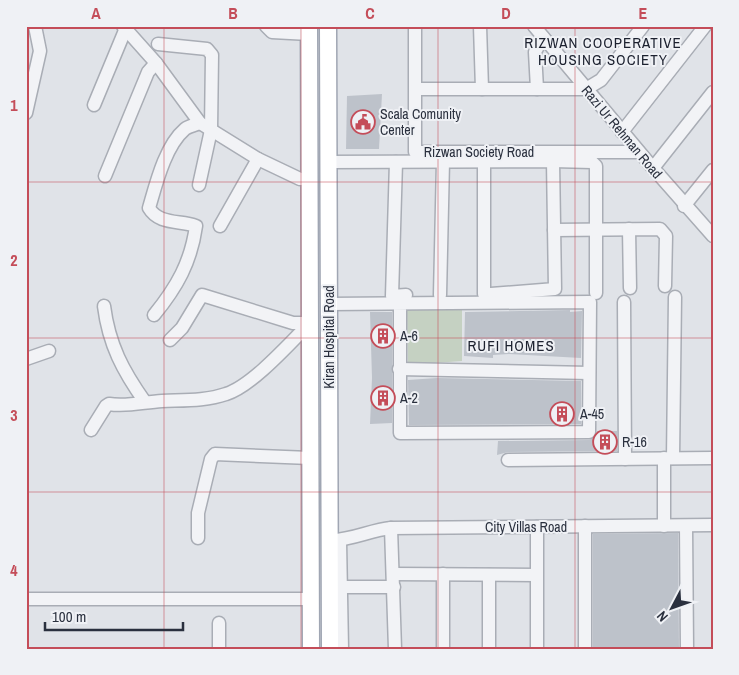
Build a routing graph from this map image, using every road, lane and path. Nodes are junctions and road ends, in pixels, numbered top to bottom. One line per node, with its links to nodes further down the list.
1 (36, 26): 20 (street)
2 (266, 26): 10 (street)
3 (328, 26): 27 (main road, Kiran Hospital Road)
4 (415, 26): 14 (street, Rizwan Society Road)
5 (480, 26): 17 (street)
6 (534, 26): 11 (street, Razi Ur Rehman Road)
7 (643, 26): 16 (street)
8 (704, 26): 22 (street)
9 (125, 27): 13 (street); 19 (street)
10 (309, 30): 33 (main road, Kiran Hospital Road)
11 (543, 37): 15 (street); 16 (street, Razi Ur Rehman Road)
12 (158, 44): 21 (street)
13 (156, 63): 21 (street); 32 (street)
14 (416, 89): 17 (street); 23 (street, Rizwan Society Road)
15 (537, 89): 16 (street); 17 (street)
16 (586, 89): 22 (street, Razi Ur Rehman Road)
17 (482, 90)
18 (713, 92): 30 (street)
19 (94, 105)
20 (26, 113)
21 (205, 126): 24 (street); 34 (street); 51 (street)
22 (622, 132): 23 (street, Razi Ur Rehman Road)
23 (639, 152): 30 (street, Razi Ur Rehman Road)
24 (258, 159): 33 (street); 36 (street)
25 (443, 161): 28 (street); 29 (street); 44 (street)
26 (553, 161): 29 (street); 37 (street); 39 (street)
27 (329, 162): 28 (street); 49 (main road, Kiran Hospital Road)
28 (396, 162): 44 (street)
29 (484, 162): 43 (street)
30 (653, 168): 35 (street, Razi Ur Rehman Road)
31 (713, 170): 35 (street)
32 (104, 176)
33 (310, 180): 52 (main road, Kiran Hospital Road)
34 (199, 184)
35 (684, 206): 40 (street, Razi Ur Rehman Road)
36 (220, 226)
37 (595, 229): 38 (street); 39 (street); 45 (street)
38 (629, 229): 41 (street); 42 (street)
39 (554, 230): 43 (street)
40 (713, 236)
41 (665, 286)
42 (630, 288)
43 (484, 294): 44 (street)
44 (440, 295)
45 (593, 297): 47 (street); 57 (street)
46 (675, 297): 61 (street)
47 (400, 302): 49 (street); 56 (street)
48 (624, 302): 63 (street)
49 (329, 304): 72 (main road, Kiran Hospital Road)
50 (104, 306): 58 (street)
51 (154, 315)
52 (310, 323): 53 (street); 58 (street); 60 (main road, Kiran Hospital Road)
53 (170, 340)
54 (49, 351): 55 (street)
55 (26, 359)
56 (399, 369): 57 (street); 57 (street)
57 (589, 373)
58 (146, 402): 59 (street)
59 (91, 430)
60 (310, 458): 71 (street); 79 (main road, Kiran Hospital Road)
61 (669, 458): 62 (street); 63 (street); 67 (street)
62 (713, 458)
63 (625, 459): 64 (street)
64 (508, 460)
65 (713, 525): 68 (street, City Villas Road)
66 (584, 526): 67 (street, City Villas Road); 69 (street, City Villas Road); 89 (street)
67 (664, 526): 68 (street, City Villas Road)
68 (686, 526): 90 (street)
69 (537, 527): 70 (street, City Villas Road); 75 (street)
70 (391, 528): 72 (street, City Villas Road); 76 (street)
71 (198, 538)
72 (335, 540): 77 (main road, Kiran Hospital Road)
73 (443, 574): 74 (street); 76 (street); 86 (street)
74 (489, 575): 75 (street); 87 (street)
75 (536, 575): 88 (street)
76 (394, 581): 77 (street); 85 (street)
77 (336, 587): 83 (main road, Kiran Hospital Road); 84 (street)
78 (26, 599): 79 (street)
79 (311, 600): 82 (main road, Kiran Hospital Road)
80 (219, 623): 81 (street)
81 (219, 649)
82 (311, 649)
83 (330, 649)
84 (342, 649)
85 (395, 649)
86 (443, 649)
87 (489, 649)
88 (537, 649)
89 (584, 649)
90 (687, 649)

